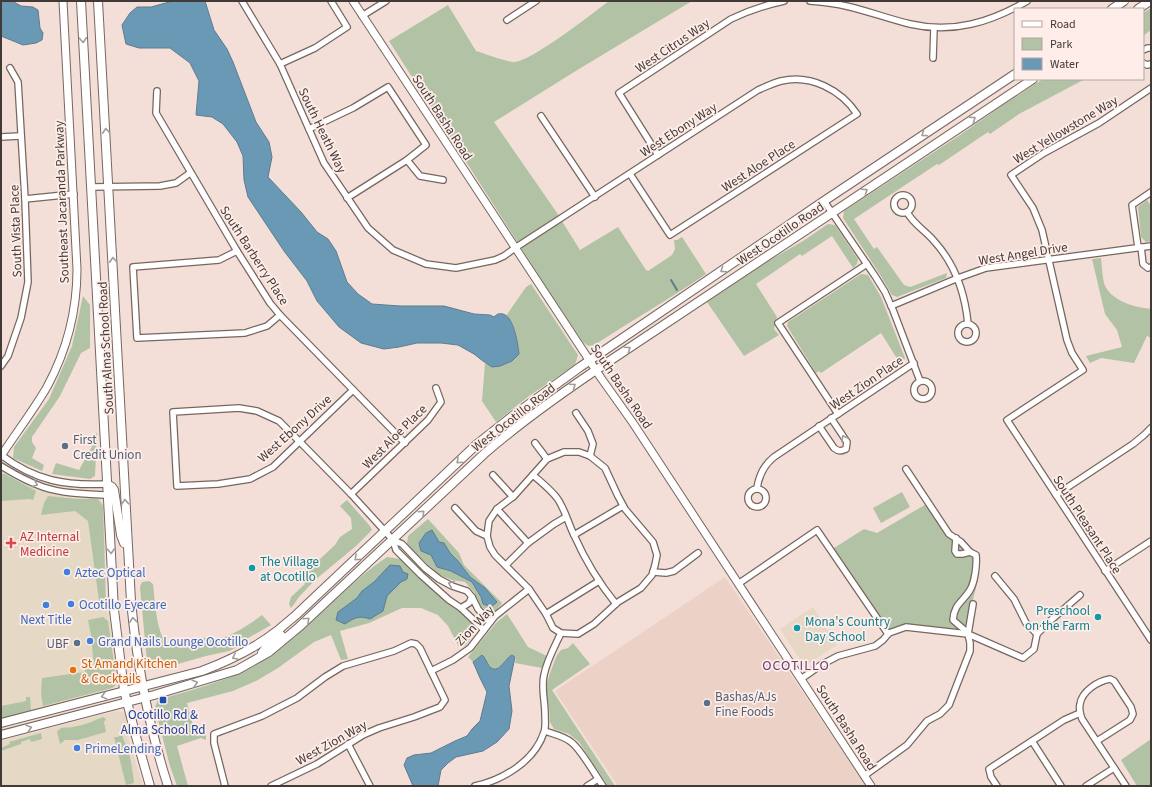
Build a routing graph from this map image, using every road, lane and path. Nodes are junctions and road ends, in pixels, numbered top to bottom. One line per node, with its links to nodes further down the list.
1 (63, 1): 40 (street, Southeast Jacaranda Parkway)
2 (81, 1): 38 (main road, South Alma School Road, one-way to 38)
3 (98, 1): 37 (main road, South Alma School Road, one-way to 3)
4 (331, 1): 21 (street)
5 (353, 1): 17 (street, South Basha Road)
6 (386, 1): 17 (street)
7 (536, 1): 18 (street)
8 (784, 1): 32 (street, West Citrus Way)
9 (810, 1): 14 (street)
10 (1027, 1): 19 (street)
11 (1124, 1): 15 (main road)
12 (1150, 1): 16 (main road)
13 (244, 2): 21 (street, South Heath Way)
14 (847, 4): 19 (street)
15 (1114, 8)
16 (1140, 8)
17 (362, 16): 49 (street, South Basha Road)
18 (507, 20)
19 (934, 28): 20 (street)
20 (933, 58)
21 (280, 64): 29 (street, South Heath Way)
22 (10, 68): 30 (street, South Vista Place)
23 (1014, 75): 44 (main road, West Ocotillo Road, one-way to 44)
24 (1032, 80): 46 (main road, West Ocotillo Road, one-way to 24)
25 (1151, 88): 51 (street, West Yellowstone Way)
26 (157, 91): 34 (street, South Barberry Place)
27 (858, 114): 32 (street, West Ebony Way); 35 (street, West Aloe Place)
28 (541, 116): 41 (street)
29 (309, 130): 33 (street); 42 (street, South Heath Way)
30 (20, 136): 31 (street); 43 (street, South Vista Place)
31 (1, 137)
32 (658, 155): 35 (street, West Ebony Way)
33 (407, 160): 36 (street); 42 (street)
34 (190, 173): 37 (street); 50 (street, South Barberry Place)
35 (630, 174): 41 (street, West Ebony Way)
36 (442, 180)
37 (109, 186): 38 (street); 99 (main road, South Alma School Road, one-way to 37)
38 (91, 187): 80 (main road, South Alma School Road)
39 (1151, 192): 48 (street)
40 (74, 194): 43 (street); 73 (street, Southeast Jacaranda Parkway)
41 (595, 197): 49 (street, West Ebony Way)
42 (347, 198): 49 (street, South Heath Way)
43 (25, 199): 60 (street, South Vista Place)
44 (824, 201): 46 (street); 58 (main road, West Ocotillo Road, one-way to 58)
45 (907, 212): 54 (street)
46 (832, 213): 52 (street); 61 (main road, West Ocotillo Road, one-way to 46)
47 (1151, 246): 48 (street, West Angel Drive)
48 (1139, 247): 51 (street, West Angel Drive); 53 (street)
49 (515, 248): 58 (street, South Basha Road)
50 (237, 251): 56 (street, South Barberry Place); 56 (street)
51 (1049, 259): 54 (street, West Angel Drive); 83 (street, South Pleasant Place)
52 (867, 264): 55 (street); 66 (street)
53 (1151, 268)
54 (958, 278): 55 (street, West Angel Drive); 57 (street)
55 (891, 306): 59 (street)
56 (280, 315): 64 (street, South Barberry Place)
57 (968, 324)
58 (590, 361): 61 (street, South Basha Road); 90 (main road, West Ocotillo Road, one-way to 90)
59 (914, 364): 62 (street); 66 (street, West Zion Place)
60 (1, 366)
61 (596, 370): 94 (main road, West Ocotillo Road, one-way to 61); 105 (street, South Basha Road)
62 (920, 381)
63 (436, 388): 72 (street, West Aloe Place)
64 (353, 390): 70 (street, West Ebony Drive); 72 (street, South Barberry Place)
65 (576, 413): 74 (street)
66 (838, 414): 67 (street, West Zion Place)
67 (831, 418): 68 (street, West Zion Place); 68 (street, West Zion Place, one-way to 67)
68 (820, 426): 81 (street, West Zion Place)
69 (1151, 428): 83 (street)
70 (299, 441): 70 (street, West Ebony Drive); 82 (street)
71 (535, 443): 75 (street)
72 (405, 444): 82 (street, West Aloe Place)
73 (1, 456): 80 (street)
74 (590, 456): 75 (street); 86 (street)
75 (547, 459): 79 (street)
76 (1, 466): 84 (street, one-way to 84)
77 (906, 469): 93 (street)
78 (494, 475): 85 (street)
79 (533, 475): 85 (street); 89 (street)
80 (107, 484): 84 (main road, South Alma School Road); 99 (main road)
81 (757, 488)
82 (351, 494): 90 (street)
83 (1056, 495): 101 (street, South Pleasant Place)
84 (108, 496): 125 (main road, South Alma School Road, one-way to 125)
85 (513, 497): 88 (street)
86 (624, 506): 91 (street); 102 (street)
87 (455, 508): 92 (street)
88 (497, 509): 92 (street); 96 (street)
89 (566, 517): 91 (street); 96 (street)
90 (385, 531): 94 (street); 113 (main road, West Ocotillo Road, one-way to 113)
91 (574, 535): 104 (street)
92 (487, 536): 100 (street)
93 (956, 538): 97 (street); 97 (street)
94 (393, 540): 108 (street, one-way to 94); 111 (street); 121 (main road, West Ocotillo Road, one-way to 94)
95 (1151, 541): 101 (street)
96 (528, 543): 100 (street)
97 (970, 552): 118 (street)
98 (698, 553): 102 (street)
99 (128, 555): 124 (main road, South Alma School Road, one-way to 99)
100 (506, 565): 106 (street)
101 (1105, 571): 120 (street, South Pleasant Place)
102 (653, 572): 109 (street)
103 (995, 576): 119 (street)
104 (599, 581): 109 (street); 112 (street)
105 (738, 584): 117 (street); 123 (street, South Basha Road)
106 (529, 589): 112 (street); 114 (street, Zion Way)
107 (1080, 595): 119 (street)
108 (472, 597): 111 (street); 114 (street)
109 (616, 604): 116 (street)
110 (973, 604): 118 (street)
111 (461, 608): 115 (street)
112 (546, 614): 116 (street)
113 (292, 619): 121 (main road); 124 (main road, West Ocotillo Road, one-way to 124)
114 (490, 622): 115 (street, Zion Way)
115 (484, 630): 122 (street, Zion Way)
116 (562, 632): 130 (street)
117 (888, 634): 118 (street); 123 (street)
118 (968, 634): 119 (street); 136 (street)
119 (1037, 634)
120 (1151, 640)
121 (257, 658): 126 (main road, West Ocotillo Road, one-way to 121)
122 (431, 671): 134 (street, West Zion Way); 140 (street)
123 (801, 679): 136 (street, South Basha Road)
124 (142, 686): 125 (main road, West Ocotillo Road); 126 (main road, South Alma School Road)
125 (124, 690): 127 (main road, South Alma School Road); 129 (main road, West Ocotillo Road, one-way to 129)
126 (144, 698): 127 (main road, West Ocotillo Road); 139 (main road, South Alma School Road)
127 (127, 702): 131 (main road, West Ocotillo Road, one-way to 127); 138 (main road, South Alma School Road)
128 (1080, 713): 132 (street); 133 (street); 133 (street)
129 (1, 723)
130 (545, 731): 137 (street); 143 (street)
131 (1, 735)
132 (1032, 741): 147 (street); 148 (street)
133 (1097, 741): 135 (street)
134 (348, 744): 141 (street, West Zion Way); 142 (street)
135 (1114, 768): 149 (street); 150 (street)
136 (864, 776): 146 (street, South Basha Road)
137 (598, 779): 144 (street); 145 (street)
138 (150, 786)
139 (168, 786)
140 (225, 786)
141 (271, 786)
142 (370, 786)
143 (475, 786)
144 (587, 786)
145 (603, 786)
146 (871, 786)
147 (996, 786)
148 (1061, 786)
149 (1086, 786)
150 (1126, 786)

